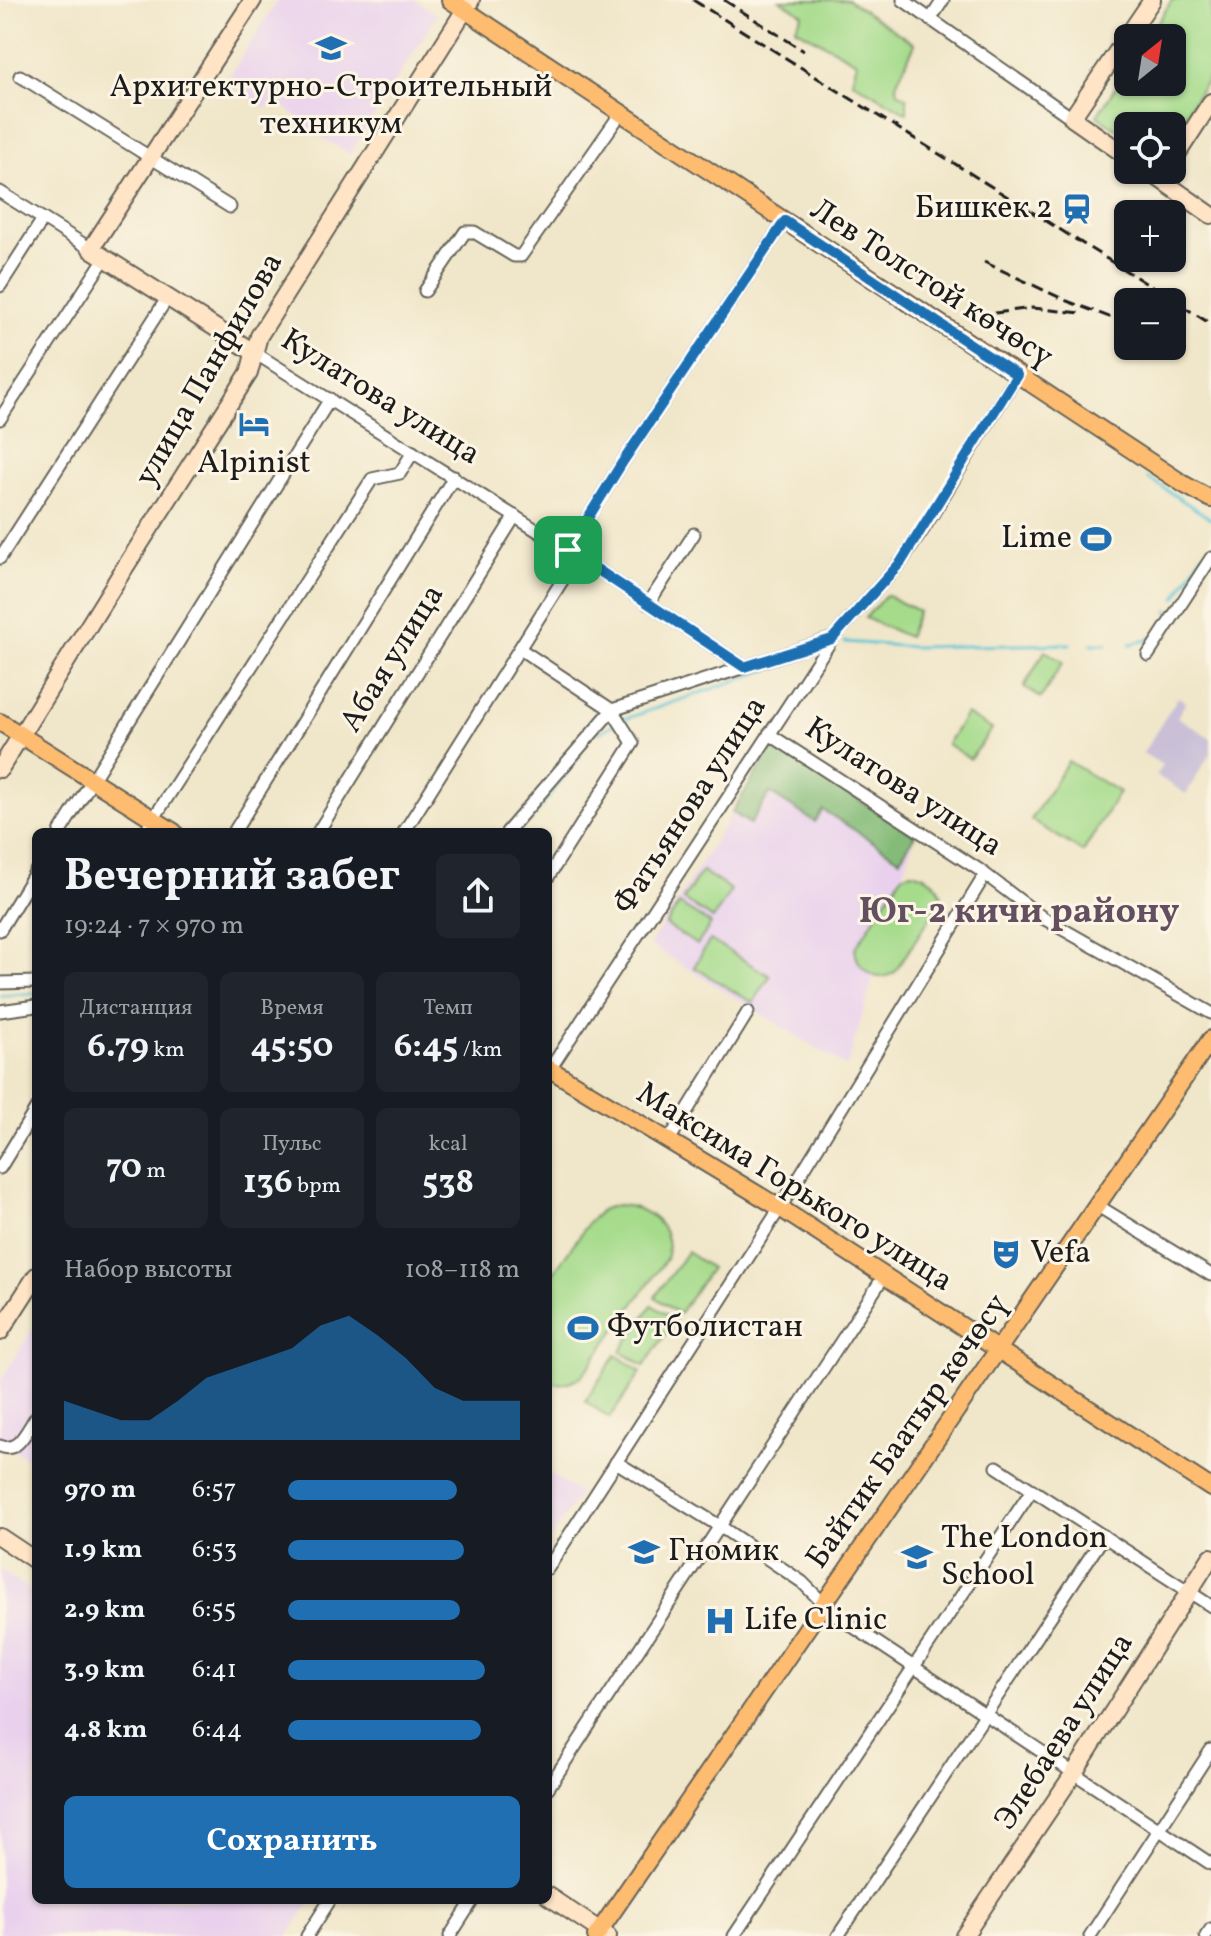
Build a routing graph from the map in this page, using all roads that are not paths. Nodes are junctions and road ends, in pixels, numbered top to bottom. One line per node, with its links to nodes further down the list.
1 (253, 0): 15 (street)
2 (450, 0): 7 (main road, Лев Толстой көчөсү)
3 (903, 0): 6 (street)
4 (943, 0): 8 (street)
5 (1152, 0): 12 (street)
6 (916, 4): 8 (street)
7 (468, 5): 11 (main road, Лев Толстой көчөсү); 26 (street, улица Панфилова)
8 (930, 20): 12 (street)
9 (20, 76): 15 (street)
10 (1211, 102): 13 (street)
11 (621, 113): 21 (main road, Лев Толстой көчөсү); 24 (street)
12 (1072, 118): 14 (street)
13 (1186, 140)
14 (1114, 147)
15 (150, 157): 18 (street); 22 (street)
16 (1175, 184): 19 (street)
17 (0, 192): 20 (street, Кулатова улица)
18 (230, 207)
19 (1211, 215)
20 (43, 219): 22 (street, Кулатова улица); 23 (street)
21 (785, 221): 27 (main road, Лев Толстой көчөсү); 35 (street)
22 (98, 253): 25 (street, Кулатова улица); 29 (street)
23 (0, 286)
24 (425, 291)
25 (168, 297): 26 (street, Кулатова улица); 36 (street)
26 (255, 353): 28 (street, Кулатова улица); 46 (street, улица Панфилова)
27 (1017, 375): 32 (main road, Лев Толстой көчөсү); 39 (street, Фатьянова улица)
28 (330, 399): 30 (street, Кулатова улица); 48 (street)
29 (0, 419)
30 (413, 452): 31 (street, Кулатова улица); 49 (street)
31 (454, 477): 33 (street, Кулатова улица); 51 (street)
32 (1211, 499)
33 (515, 516): 35 (street, Кулатова улица); 52 (street, Абая улица)
34 (694, 534): 38 (street)
35 (573, 553): 38 (street, Кулатова улица); 40 (street)
36 (0, 558)
37 (1211, 558): 41 (street)
38 (648, 604): 42 (street, Кулатова улица)
39 (832, 639): 42 (street); 45 (street, Фатьянова улица)
40 (520, 649): 43 (street); 53 (street)
41 (1148, 655)
42 (744, 667): 43 (street)
43 (612, 710): 54 (street); 55 (street)
44 (0, 722): 46 (main road)
45 (769, 734): 56 (street, Кулатова улица); 66 (street, Фатьянова улица)
46 (22, 736): 47 (street, улица Панфилова); 48 (main road)
47 (0, 769)
48 (92, 780): 49 (main road); 50 (street)
49 (149, 825)
50 (62, 828)
51 (236, 828)
52 (320, 828)
53 (407, 828)
54 (510, 828)
55 (552, 871)
56 (985, 875): 64 (street, Кулатова улица); 72 (street)
57 (32, 878): 58 (street)
58 (0, 930)
59 (32, 982): 60 (street)
60 (0, 983)
61 (32, 1007): 62 (street)
62 (0, 1011)
63 (748, 1012): 69 (street)
64 (1211, 1013)
65 (1211, 1039): 71 (main road, Байтик Баатыр көчөсү)
66 (552, 1065)
67 (552, 1072): 69 (main road, Максима Горького улица)
68 (32, 1116): 70 (street)
69 (669, 1140): 72 (main road, Максима Горького улица)
70 (0, 1168)
71 (1098, 1206): 73 (street); 77 (main road, Байтик Баатыр көчөсү)
72 (780, 1208): 74 (main road, Максима Горького улица); 80 (street)
73 (1211, 1275)
74 (884, 1276): 77 (main road, Максима Горького улица); 84 (street)
75 (32, 1282): 76 (street)
76 (0, 1332)
77 (997, 1349): 82 (main road, Максима Горького улица); 91 (main road, Байтик Баатыр көчөсү)
78 (32, 1422): 79 (street)
79 (0, 1446)
80 (616, 1462): 84 (street); 89 (street)
81 (997, 1467): 83 (street)
82 (1211, 1488)
83 (1032, 1490): 85 (street); 93 (street)
84 (721, 1527): 91 (street); 97 (street)
85 (1104, 1536): 90 (street); 94 (street)
86 (0, 1537): 88 (street)
87 (1211, 1557): 90 (street, Элебаева улица)
88 (32, 1558)
89 (552, 1562)
90 (1189, 1592): 92 (street); 96 (street, Элебаева улица)
91 (823, 1604): 93 (street); 104 (main road, Байтик Баатыр көчөсү)
92 (1211, 1606)
93 (914, 1667): 94 (street); 108 (street)
94 (986, 1714): 96 (street); 109 (street)
95 (1211, 1750): 98 (street)
96 (1074, 1773): 98 (street); 105 (street, Элебаева улица)
97 (552, 1782)
98 (1159, 1830): 99 (street); 110 (street)
99 (1211, 1864)
100 (552, 1899): 104 (street)
101 (327, 1904): 106 (street)
102 (470, 1904): 107 (street)
103 (1211, 1929): 111 (street)
104 (601, 1934)
105 (969, 1934)
106 (307, 1936)
107 (450, 1936)
108 (734, 1936)
109 (838, 1936)
110 (1090, 1936)
111 (1206, 1936)

